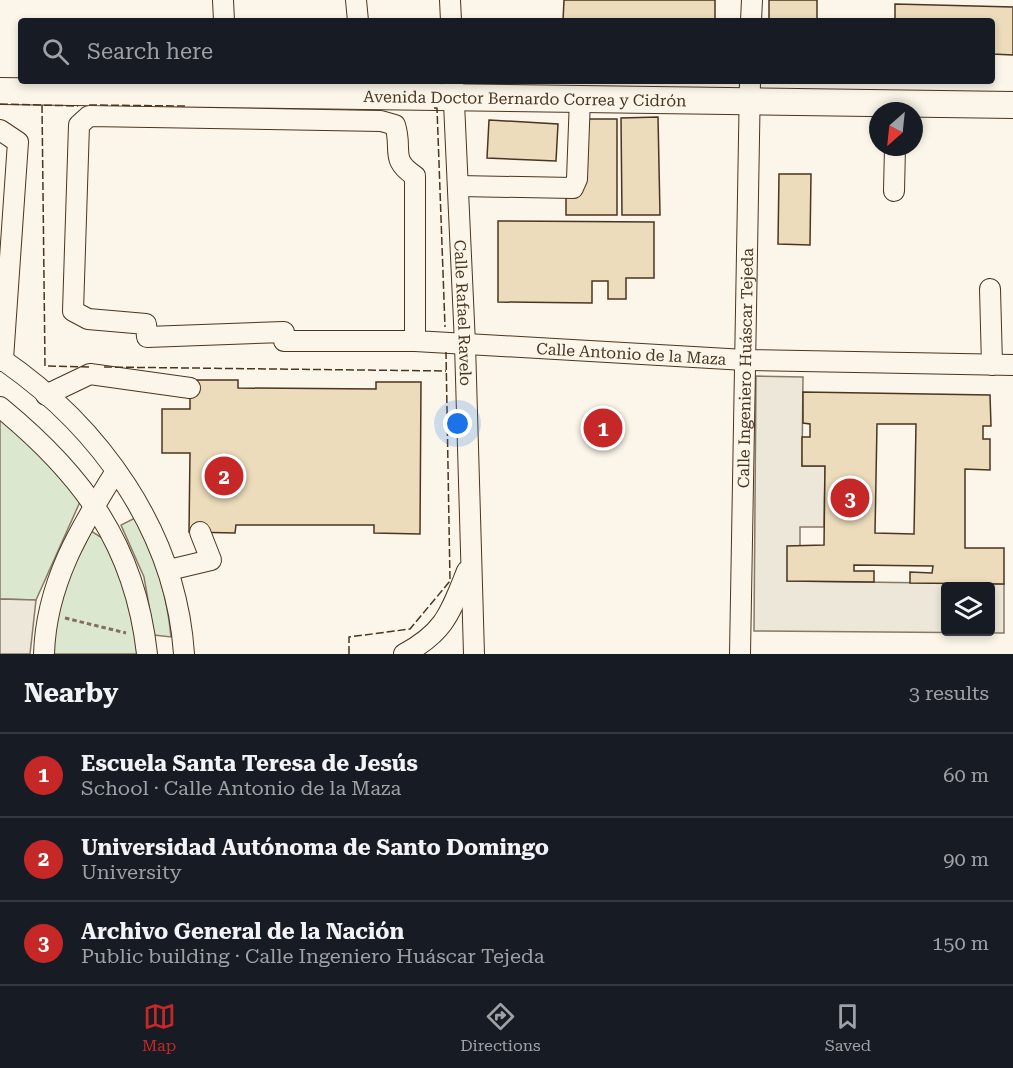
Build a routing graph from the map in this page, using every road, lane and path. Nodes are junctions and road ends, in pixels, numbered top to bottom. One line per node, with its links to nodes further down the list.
1 (223, 0): 5 (street)
2 (356, 0): 6 (street)
3 (450, 0): 7 (street)
4 (752, 0): 8 (street)
5 (225, 18)
6 (358, 18)
7 (451, 18)
8 (751, 18)
9 (228, 87): 10 (main road, Avenida Doctor Bernardo Correa y Cidrón); 13 (main road, Avenida Doctor Bernardo Correa y Cidrón)
10 (454, 89): 14 (main road, Avenida Doctor Bernardo Correa y Cidrón); 21 (street, Calle Rafael Ravelo)
11 (0, 91): 13 (main road, Avenida Doctor Bernardo Correa y Cidrón)
12 (750, 91): 14 (main road, Avenida Doctor Bernardo Correa y Cidrón); 15 (main road, Avenida Doctor Bernardo Correa y Cidrón); 27 (street, Calle Ingeniero Huáscar Tejeda)
13 (82, 92): 18 (street)
14 (580, 98): 21 (street)
15 (869, 104)
16 (1013, 105): 17 (main road, Avenida Doctor Bernardo Correa y Cidrón)
17 (923, 107)
18 (83, 120): 24 (street); 24 (street, Calle Antonio de la Maza)
19 (0, 130): 26 (street)
20 (895, 156): 22 (street)
21 (458, 186): 25 (street, Calle Rafael Ravelo)
22 (894, 191)
23 (990, 289): 28 (street)
24 (415, 341): 25 (street, Calle Antonio de la Maza)
25 (465, 344): 27 (street, Calle Antonio de la Maza); 36 (street, Calle Rafael Ravelo)
26 (1, 359): 31 (street)
27 (745, 360): 28 (street, Calle Antonio de la Maza); 44 (street, Calle Ingeniero Huáscar Tejeda)
28 (992, 365): 29 (street, Calle Antonio de la Maza)
29 (1013, 365)
30 (190, 388): 31 (street)
31 (46, 395): 33 (street)
32 (0, 407): 34 (street)
33 (116, 471): 34 (street); 37 (street)
34 (95, 504): 38 (street); 39 (street)
35 (200, 532): 37 (street)
36 (470, 566): 42 (street); 43 (street, Calle Rafael Ravelo)
37 (170, 570): 41 (street)
38 (49, 615): 39 (path); 40 (street)
39 (146, 646)
40 (44, 654)
41 (184, 654)
42 (404, 654)
43 (474, 654)
44 (740, 654)

